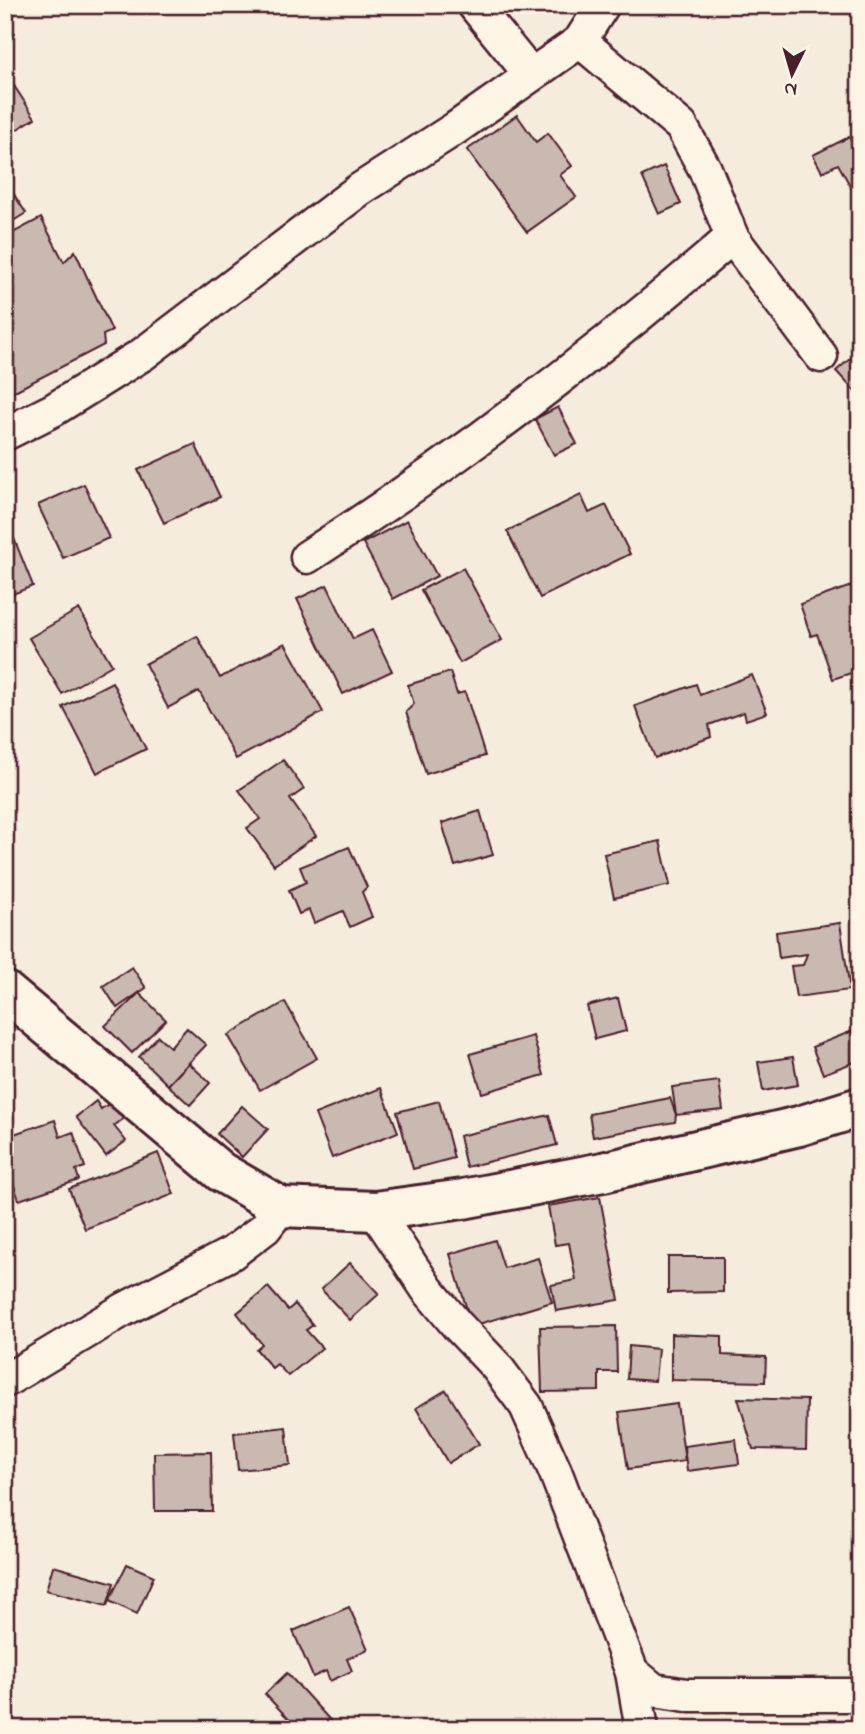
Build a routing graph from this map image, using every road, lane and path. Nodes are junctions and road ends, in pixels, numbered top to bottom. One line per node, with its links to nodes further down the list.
1 (474, 5): 4 (street)
2 (603, 5): 3 (street)
3 (580, 41): 4 (street); 5 (street)
4 (531, 75): 7 (street)
5 (732, 237): 6 (street); 8 (street)
6 (821, 356)
7 (5, 434)
8 (307, 557)
9 (5, 991): 11 (street)
10 (860, 1107): 12 (street)
11 (281, 1207): 12 (street); 13 (street)
12 (375, 1211): 14 (street)
13 (5, 1381)
14 (632, 1672): 15 (street); 16 (street)
15 (860, 1695)
16 (642, 1729)

